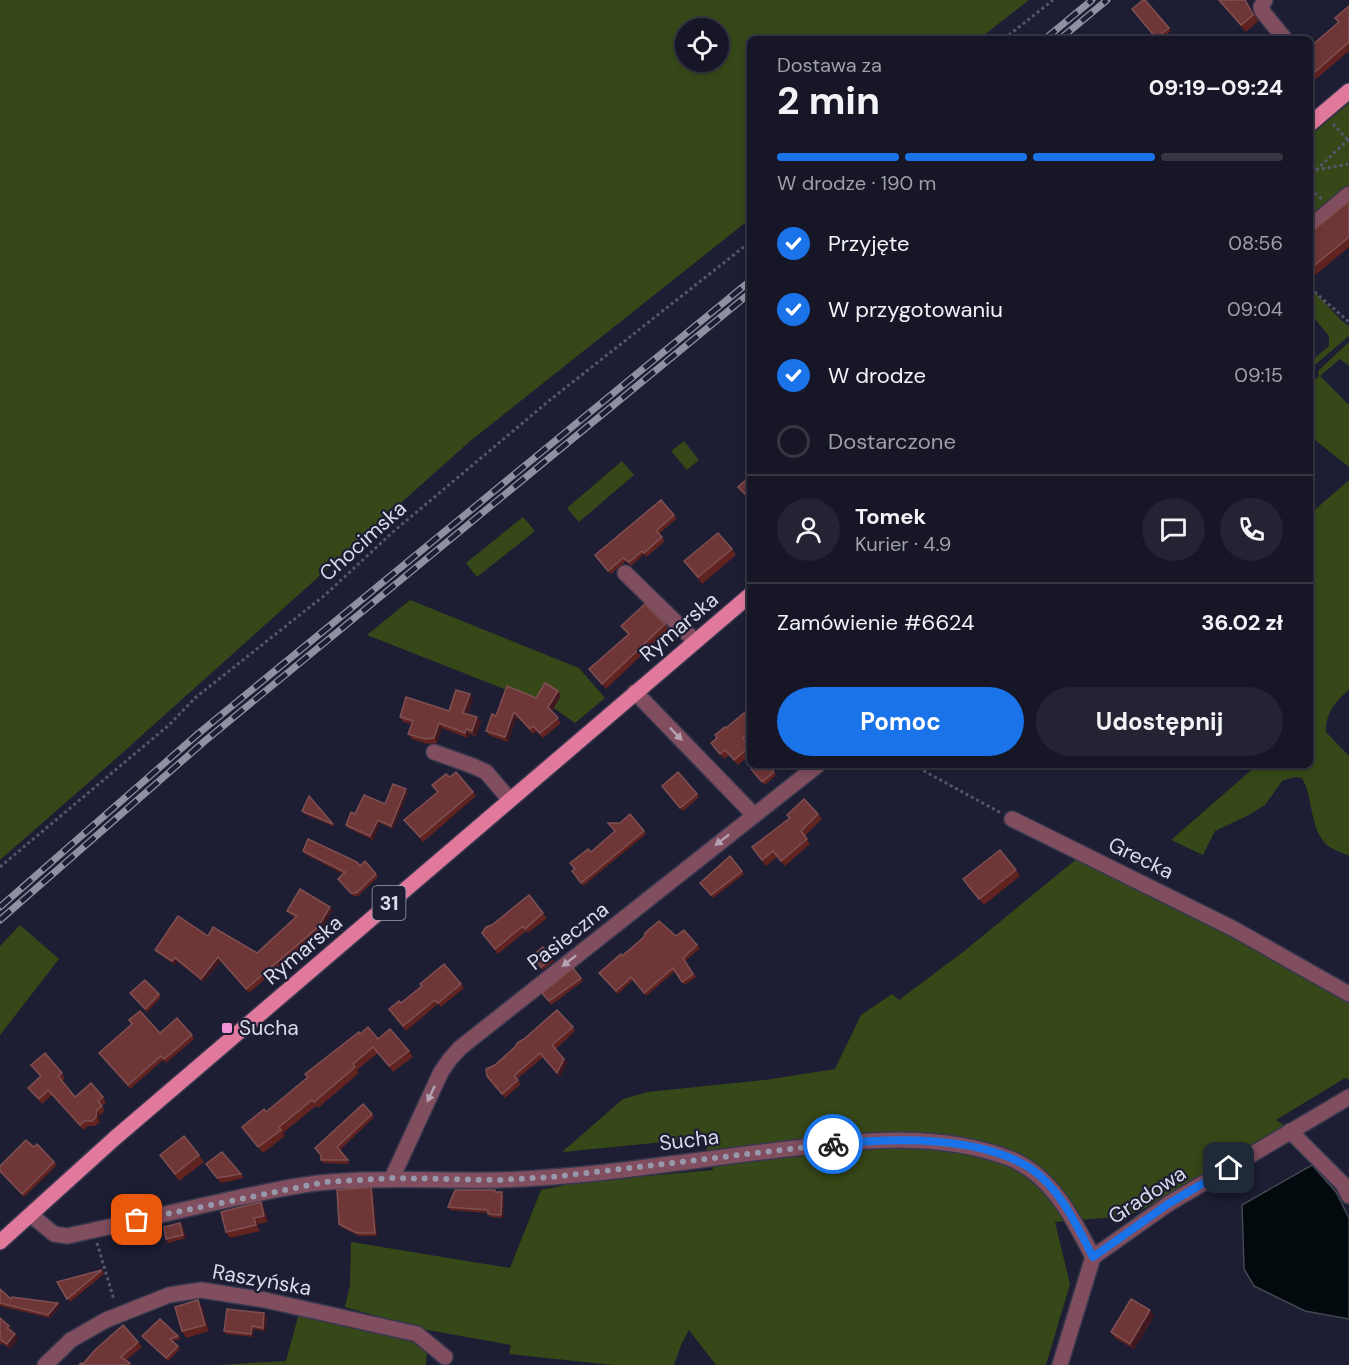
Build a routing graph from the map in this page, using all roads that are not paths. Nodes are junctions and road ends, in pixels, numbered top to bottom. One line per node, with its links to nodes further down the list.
1 (1265, 0): 2 (street)
2 (1283, 36)
3 (1349, 91): 4 (main road)
4 (1317, 118)
5 (1349, 194): 6 (street)
6 (1313, 224)
7 (625, 573): 9 (street)
8 (747, 598): 9 (main road, Rymarska / 31)
9 (695, 641): 10 (main road, Rymarska / 31)
10 (635, 692): 13 (main road, Rymarska / 31); 14 (street, Rymarska, one-way to 14)
11 (434, 752): 13 (street)
12 (814, 768): 14 (street, Pasieczna)
13 (510, 800): 21 (main road, Rymarska / 31)
14 (754, 814): 19 (street, Pasieczna, one-way to 19)
15 (1012, 819): 16 (street, Grecka)
16 (1349, 994)
17 (1349, 1097): 18 (street, Gradowa)
18 (1290, 1131): 20 (street); 23 (street, Gradowa)
19 (392, 1178): 21 (street, Sucha); 23 (street, Sucha)
20 (1349, 1196)
21 (31, 1215): 22 (main road, Rymarska / 31)
22 (0, 1242)
23 (1093, 1257): 26 (street)
24 (445, 1357): 25 (street, Raszyńska)
25 (45, 1365)
26 (1060, 1365)

